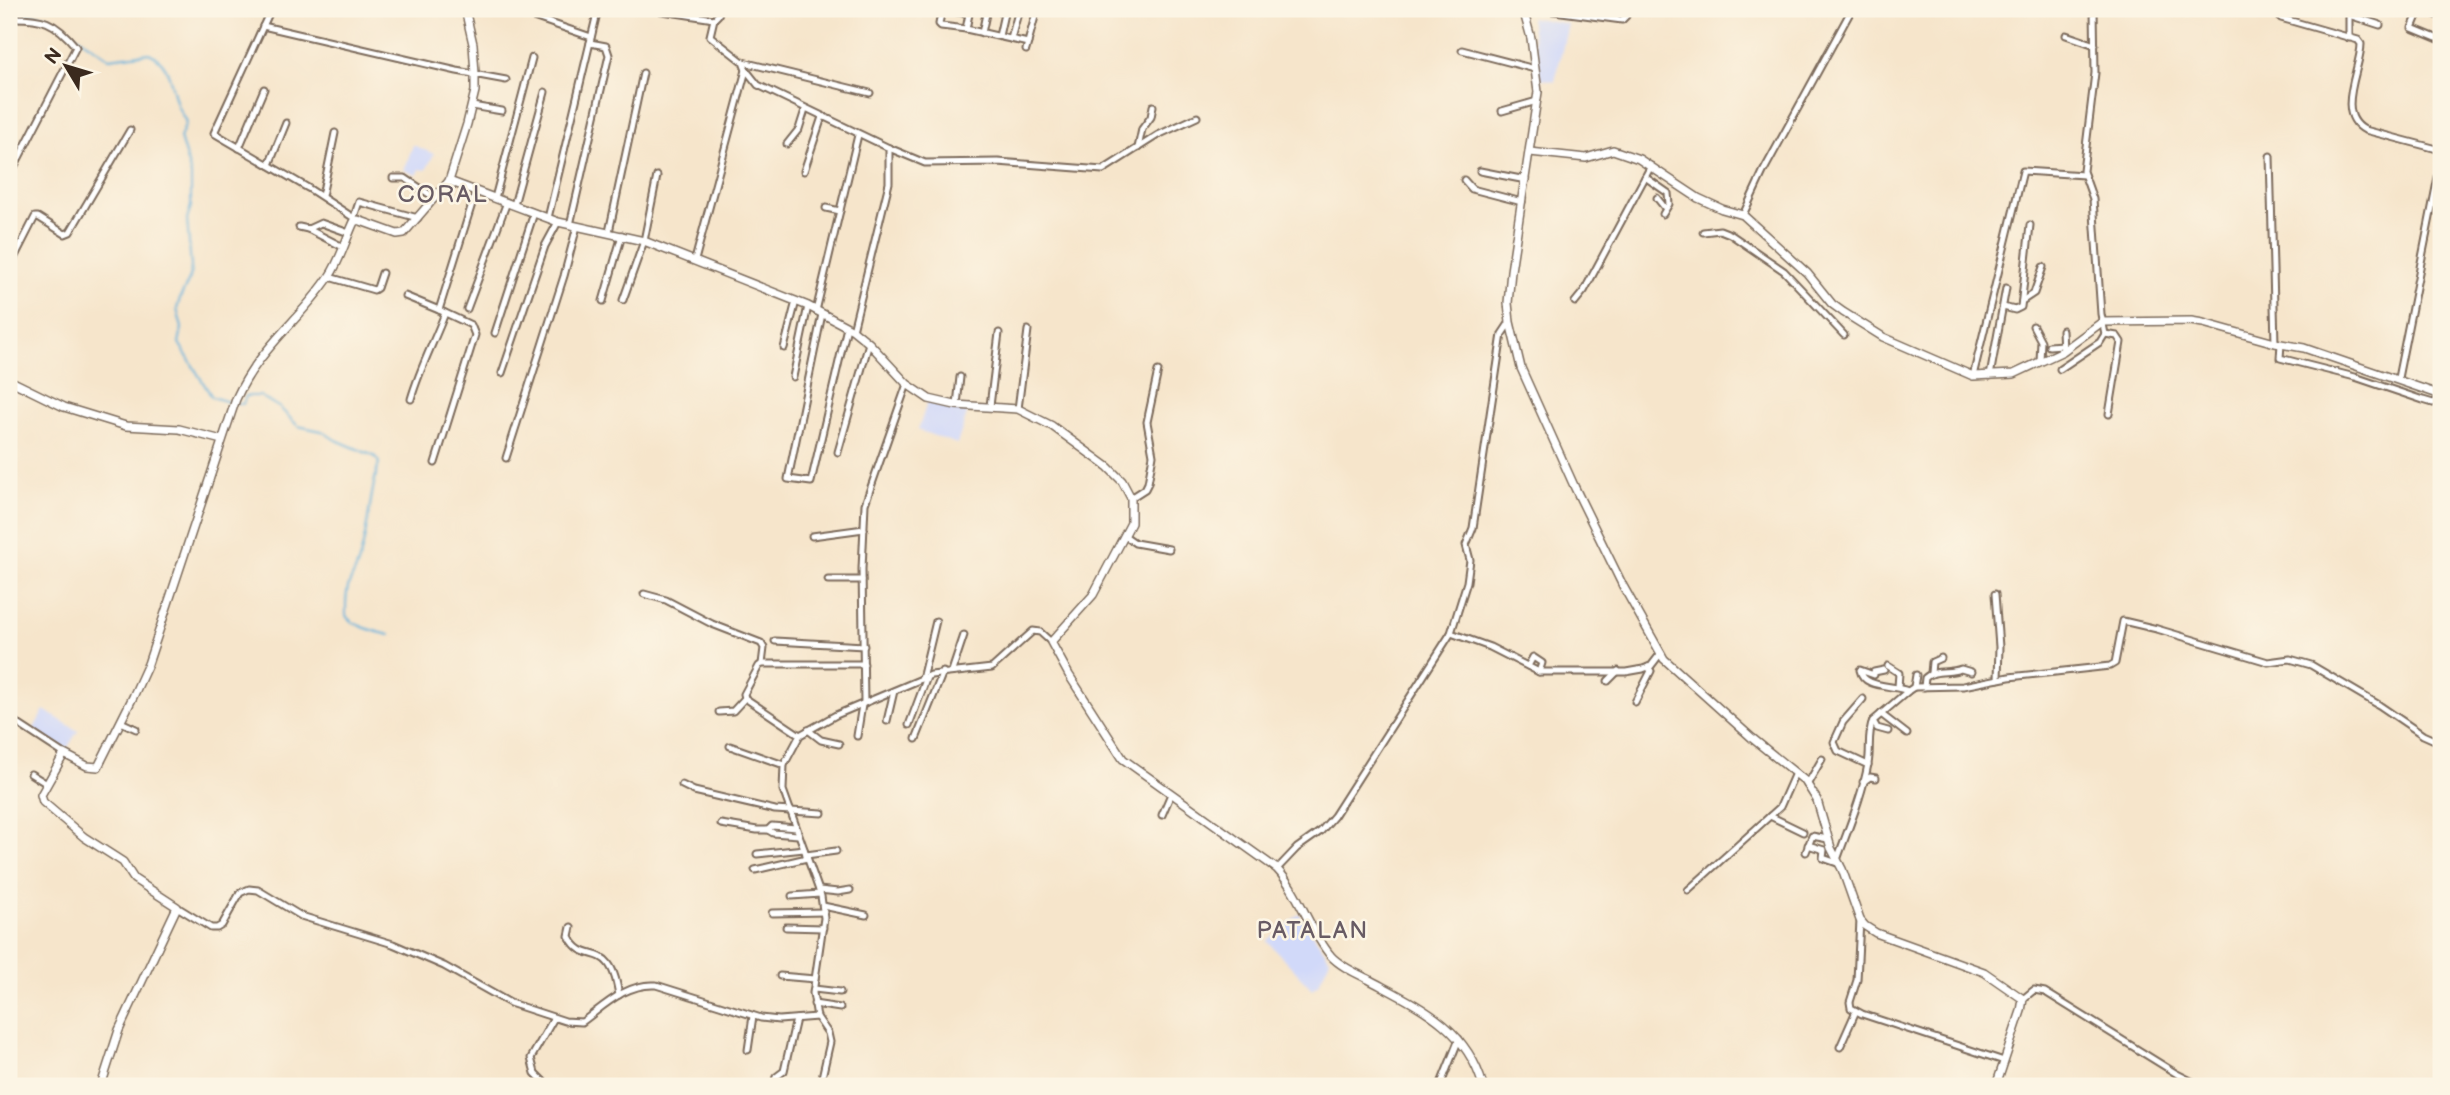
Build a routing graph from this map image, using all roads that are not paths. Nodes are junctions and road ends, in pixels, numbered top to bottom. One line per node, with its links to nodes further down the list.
1 (271, 9): 24 (street)
2 (465, 9): 42 (street)
3 (510, 9): 31 (street)
4 (598, 9): 31 (street)
5 (650, 9): 22 (street)
6 (720, 9): 22 (street)
7 (987, 9): 26 (street)
8 (1005, 9): 28 (street)
9 (1019, 9): 30 (street)
10 (1037, 9): 33 (street)
11 (1523, 9): 39 (street)
12 (1539, 9): 13 (street)
13 (1628, 9)
14 (1852, 9): 89 (street)
15 (2094, 9): 34 (street)
16 (2422, 9): 19 (street); 32 (street)
17 (969, 11): 25 (street); 25 (street)
18 (2349, 12): 23 (street); 29 (street)
19 (2441, 17)
20 (9, 18): 73 (street)
21 (2281, 18): 29 (street)
22 (714, 19): 38 (street)
23 (2380, 25)
24 (263, 26): 42 (street); 60 (street)
25 (966, 29): 26 (street)
26 (982, 33): 28 (street)
27 (2066, 35): 34 (street)
28 (999, 36): 30 (street)
29 (2349, 38): 63 (street)
30 (1011, 39): 33 (street)
31 (591, 40): 92 (street); 94 (street)
32 (2441, 40)
33 (1028, 43): 35 (street)
34 (2095, 45): 71 (street)
35 (1026, 50)
36 (1462, 50): 39 (street)
37 (532, 58): 82 (street)
38 (743, 62): 40 (street); 46 (street)
39 (1535, 69): 47 (street)
40 (746, 70): 50 (street); 104 (street)
41 (643, 73): 98 (street)
42 (475, 74): 43 (street); 48 (street)
43 (506, 79)
44 (264, 89): 60 (street)
45 (545, 92): 85 (street)
46 (870, 93)
47 (1537, 101): 52 (street); 64 (street)
48 (472, 106): 51 (street); 78 (street)
49 (1153, 106): 62 (street)
50 (805, 110): 53 (street); 59 (street)
51 (502, 111)
52 (1502, 111)
53 (822, 117): 58 (street); 69 (street)
54 (1197, 117): 62 (street)
55 (286, 123): 67 (street)
56 (130, 130): 107 (street)
57 (335, 132): 80 (street)
58 (858, 135): 61 (street); 87 (street)
59 (787, 144)
60 (239, 148): 67 (street)
61 (889, 148): 62 (street); 126 (street)
62 (1138, 148)
63 (2441, 150)
64 (1530, 152): 68 (street); 77 (street)
65 (2270, 156): 134 (street)
66 (2441, 162): 146 (street)
67 (269, 165): 80 (street)
68 (1651, 166): 74 (street); 89 (street)
69 (804, 171)
70 (1480, 171): 77 (street)
71 (2084, 175): 124 (street); 142 (street)
72 (657, 176): 102 (street)
73 (9, 177)
74 (1645, 177): 83 (street); 117 (street)
75 (393, 178): 81 (street)
76 (1464, 180): 84 (street)
77 (1525, 180): 84 (street)
78 (449, 181): 79 (street); 81 (street)
79 (476, 191): 82 (street); 121 (street)
80 (321, 196): 90 (street)
81 (435, 198): 91 (street)
82 (495, 198): 85 (street)
83 (1657, 198)
84 (1522, 202): 123 (street)
85 (510, 204): 88 (street); 120 (street)
86 (827, 208): 87 (street)
87 (840, 211): 122 (street)
88 (534, 213): 92 (street); 129 (street)
89 (1743, 215): 105 (street)
90 (355, 218): 91 (street); 91 (street); 100 (street)
91 (418, 218)
92 (548, 218): 93 (street)
93 (558, 222): 94 (street); 141 (street)
94 (574, 225): 98 (street); 158 (street)
95 (2030, 225): 116 (street)
96 (299, 227): 97 (street)
97 (308, 229): 100 (street); 103 (street)
98 (609, 232): 101 (street)
99 (1703, 232): 108 (street)
100 (349, 233): 103 (street)
101 (622, 235): 102 (street); 114 (street)
102 (644, 241): 104 (street); 113 (street)
103 (343, 247): 110 (street)
104 (695, 260): 115 (street)
105 (1792, 261): 108 (street); 142 (street)
106 (2043, 267): 116 (street)
107 (9, 268)
108 (1785, 271): 132 (street)
109 (382, 273): 110 (street)
110 (329, 277): 156 (street)
111 (2006, 288): 119 (street)
112 (405, 296): 121 (street)
113 (623, 300)
114 (603, 301)
115 (796, 301): 118 (street); 136 (street)
116 (2022, 301): 119 (street)
117 (1575, 302)
118 (808, 306): 122 (street); 144 (street)
119 (2003, 307): 143 (street)
120 (467, 309)
121 (442, 311): 150 (street); 159 (street)
122 (819, 313): 126 (street); 126 (street)
123 (1510, 322): 170 (street); 175 (street)
124 (2102, 322): 131 (street); 134 (street); 137 (street)
125 (2033, 326): 138 (street)
126 (850, 328): 133 (street)
127 (1028, 330): 154 (street)
128 (2062, 330): 137 (street)
129 (495, 333)
130 (999, 333): 153 (street)
131 (2105, 334): 139 (street); 155 (street)
132 (1844, 335)
133 (869, 343): 148 (street); 157 (street)
134 (2278, 343): 146 (street); 151 (street)
135 (2049, 346): 137 (street)
136 (784, 348)
137 (2062, 348): 138 (street)
138 (2040, 361): 143 (street)
139 (2060, 369)
140 (1158, 370): 160 (street)
141 (502, 373)
142 (1973, 376): 143 (street)
143 (1990, 376)
144 (793, 377)
145 (960, 377): 152 (street)
146 (2398, 379): 149 (street)
147 (9, 380): 156 (street)
148 (907, 384): 152 (street); 161 (street)
149 (2441, 395)
150 (411, 399)
151 (2441, 400)
152 (957, 405): 153 (street)
153 (990, 406): 154 (street)
154 (1018, 409): 160 (street)
155 (2109, 414)
156 (222, 440): 207 (street)
157 (838, 452)
158 (506, 458)
159 (435, 463)
160 (1131, 498): 163 (street)
161 (864, 529): 162 (street); 166 (street)
162 (812, 536)
163 (1125, 536): 164 (street); 173 (street)
164 (1169, 549)
165 (828, 580): 166 (street)
166 (862, 580): 174 (street)
167 (644, 594): 177 (street)
168 (1996, 594): 190 (street)
169 (936, 621): 189 (street)
170 (1451, 633): 179 (street); 246 (street)
171 (964, 635): 181 (street)
172 (775, 641): 174 (street)
173 (1051, 642): 181 (street); 231 (street)
174 (864, 646): 178 (street)
175 (1661, 653): 180 (street); 224 (street)
176 (1941, 657): 187 (street)
177 (762, 664): 178 (street); 199 (street)
178 (864, 664): 202 (street)
179 (1528, 666): 184 (street); 184 (street)
180 (1648, 667): 182 (street); 201 (street)
181 (952, 671): 183 (street)
182 (1618, 671): 184 (street); 191 (street)
183 (943, 672): 189 (street); 216 (street)
184 (1539, 672)
185 (1874, 672): 192 (street); 192 (street); 193 (street)
186 (1971, 672): 187 (street)
187 (1931, 673): 194 (street)
188 (1916, 675): 196 (street)
189 (924, 678): 197 (street); 209 (street)
190 (1997, 679): 195 (street); 217 (street)
191 (1608, 681)
192 (1874, 683): 193 (street)
193 (1898, 687): 196 (street)
194 (1924, 687): 195 (street); 196 (street)
195 (1940, 687): 198 (street)
196 (1911, 689): 204 (street)
197 (894, 691): 202 (street); 208 (street)
198 (1938, 696)
199 (745, 698): 203 (street); 214 (street)
200 (1863, 699): 223 (street)
201 (1635, 702)
202 (863, 704): 211 (street); 215 (street)
203 (719, 712)
204 (1881, 714): 206 (street); 213 (street)
205 (9, 719): 220 (street)
206 (1873, 721): 212 (street); 223 (street)
207 (121, 722): 210 (street); 220 (street)
208 (887, 722)
209 (909, 725)
210 (136, 729)
211 (808, 730): 214 (street); 218 (street)
212 (1888, 730)
213 (1907, 734)
214 (800, 735): 222 (street)
215 (857, 736)
216 (916, 739)
217 (2441, 743)
218 (839, 744)
219 (730, 746): 222 (street)
220 (64, 754): 228 (street)
221 (1822, 759): 230 (street)
222 (784, 765): 232 (street)
223 (1868, 765): 227 (street)
224 (1795, 772): 230 (street); 235 (street)
225 (30, 774): 228 (street)
226 (1876, 778): 227 (street)
227 (1863, 782): 245 (street)
228 (47, 785): 252 (street)
229 (682, 785): 232 (street)
230 (1807, 785): 241 (street)
231 (1171, 794): 234 (street); 246 (street)
232 (789, 809): 233 (street); 237 (street)
233 (822, 813)
234 (1163, 816)
235 (1770, 816): 240 (street); 249 (street)
236 (721, 824): 238 (street)
237 (796, 828): 238 (street); 239 (street)
238 (768, 830): 239 (street)
239 (798, 835): 244 (street)
240 (1797, 838)
241 (1828, 839): 245 (street); 245 (street)
242 (836, 851): 244 (street)
243 (757, 854): 244 (street)
244 (806, 854): 247 (street); 250 (street)
245 (1839, 862): 256 (street)
246 (1277, 869): 273 (street)
247 (755, 870)
248 (850, 890): 250 (street)
249 (1688, 890)
250 (819, 892): 251 (street); 253 (street)
251 (792, 896)
252 (177, 907): 271 (street); 277 (street)
253 (824, 909): 254 (street); 255 (street); 259 (street)
254 (772, 913)
255 (866, 915)
256 (1860, 919): 265 (street); 268 (street)
257 (571, 927): 264 (street)
258 (786, 927): 259 (street)
259 (823, 928): 261 (street)
260 (780, 976): 261 (street)
261 (815, 979): 262 (street)
262 (814, 989): 263 (street); 266 (street)
263 (840, 992)
264 (619, 995): 269 (street); 271 (street)
265 (2023, 999): 276 (street); 284 (street)
266 (814, 1004): 267 (street); 270 (street)
267 (840, 1008)
268 (1856, 1011): 274 (street); 276 (street)
269 (753, 1016): 272 (street); 275 (street)
270 (817, 1017): 272 (street); 280 (street)
271 (554, 1018): 278 (street)
272 (796, 1019): 279 (street)
273 (1459, 1039): 281 (street); 282 (street)
274 (1840, 1047)
275 (748, 1050)
276 (2004, 1061): 283 (street)
277 (101, 1086)
278 (548, 1086)
279 (773, 1086)
280 (820, 1086)
281 (1440, 1086)
282 (1483, 1086)
283 (1996, 1086)
284 (2201, 1086)

